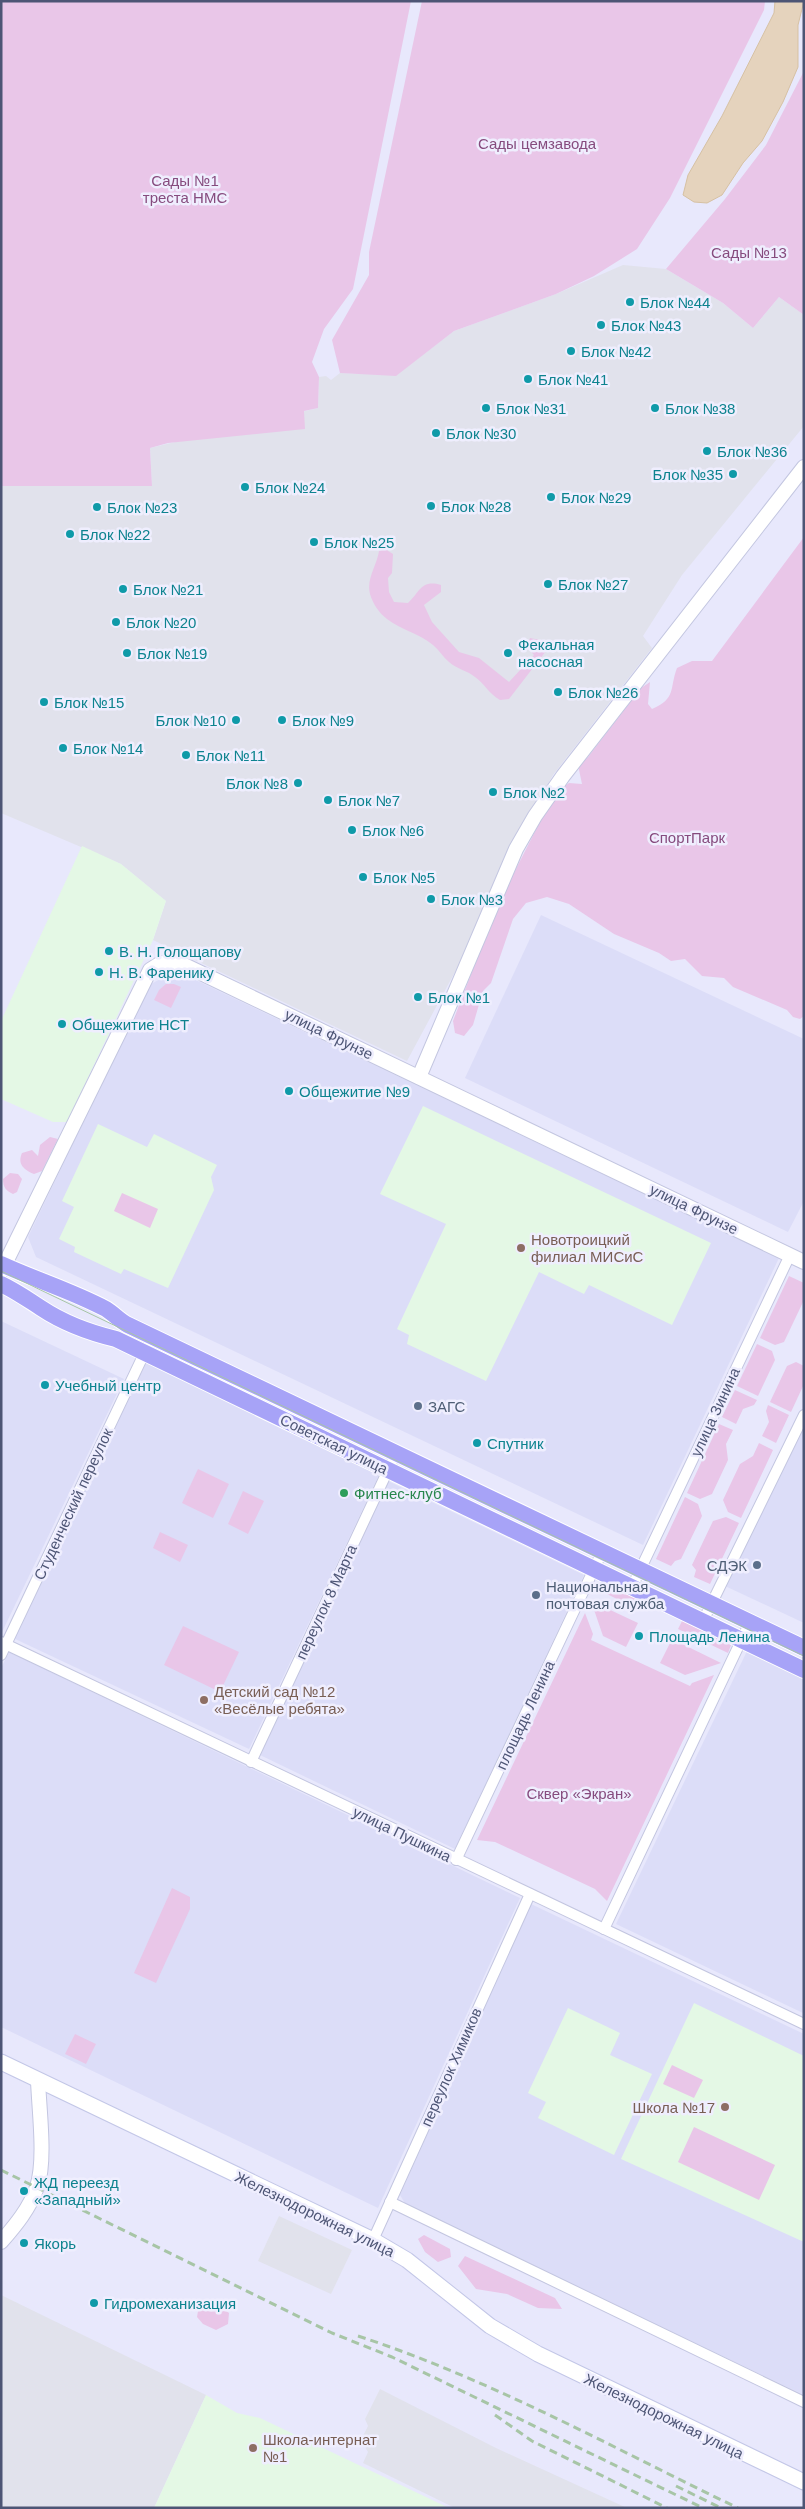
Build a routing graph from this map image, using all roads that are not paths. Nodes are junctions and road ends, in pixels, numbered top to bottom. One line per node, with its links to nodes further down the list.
1 (804, 467): 2 (street)
2 (419, 1077): 3 (street, улица Фрунзе); 5 (street, улица Фрунзе)
3 (790, 1255): 4 (street, улица Фрунзе); 14 (street, улица Зинина)
4 (804, 1262)
5 (2, 1267): 7 (main road, Советская улица)
6 (1, 1284): 8 (main road, Советская улица)
7 (152, 1337): 8 (street, Студенческий переулок); 10 (main road, Советская улица)
8 (144, 1353): 11 (main road, Советская улица); 20 (street, Студенческий переулок)
9 (804, 1414): 16 (street)
10 (396, 1453): 11 (street, переулок 8 Марта); 12 (main road, Советская улица)
11 (388, 1470): 13 (main road, Советская улица); 24 (street, переулок 8 Марта)
12 (602, 1552): 13 (street, площадь Ленина); 14 (main road, Советская улица)
13 (594, 1569): 15 (main road, Советская улица); 25 (street, площадь Ленина)
14 (640, 1570): 15 (street, улица Зинина); 16 (main road, Советская улица)
15 (632, 1587): 17 (main road, Советская улица)
16 (712, 1604): 17 (street); 18 (main road, Советская улица)
17 (703, 1621): 19 (main road, Советская улица)
18 (750, 1622): 19 (street); 21 (main road, Советская улица)
19 (741, 1640): 23 (main road, Советская улица); 27 (street)
20 (4, 1643): 22 (street, Студенческий переулок); 24 (street, улица Пушкина)
21 (804, 1648)
22 (1, 1655)
23 (804, 1670)
24 (251, 1762): 25 (street, улица Пушкина)
25 (456, 1860): 26 (street, улица Пушкина)
26 (530, 1894): 27 (street, улица Пушкина); 31 (street, переулок Химиков)
27 (604, 1928): 28 (street, улица Пушкина)
28 (804, 2024)
29 (1, 2062): 30 (main road, Железнодорожная улица)
30 (38, 2080): 32 (main road, Железнодорожная улица); 33 (street)
31 (390, 2202): 32 (street, переулок Химиков); 34 (street)
32 (373, 2240): 35 (main road, Железнодорожная улица)
33 (1, 2242)
34 (804, 2402)
35 (804, 2482)

